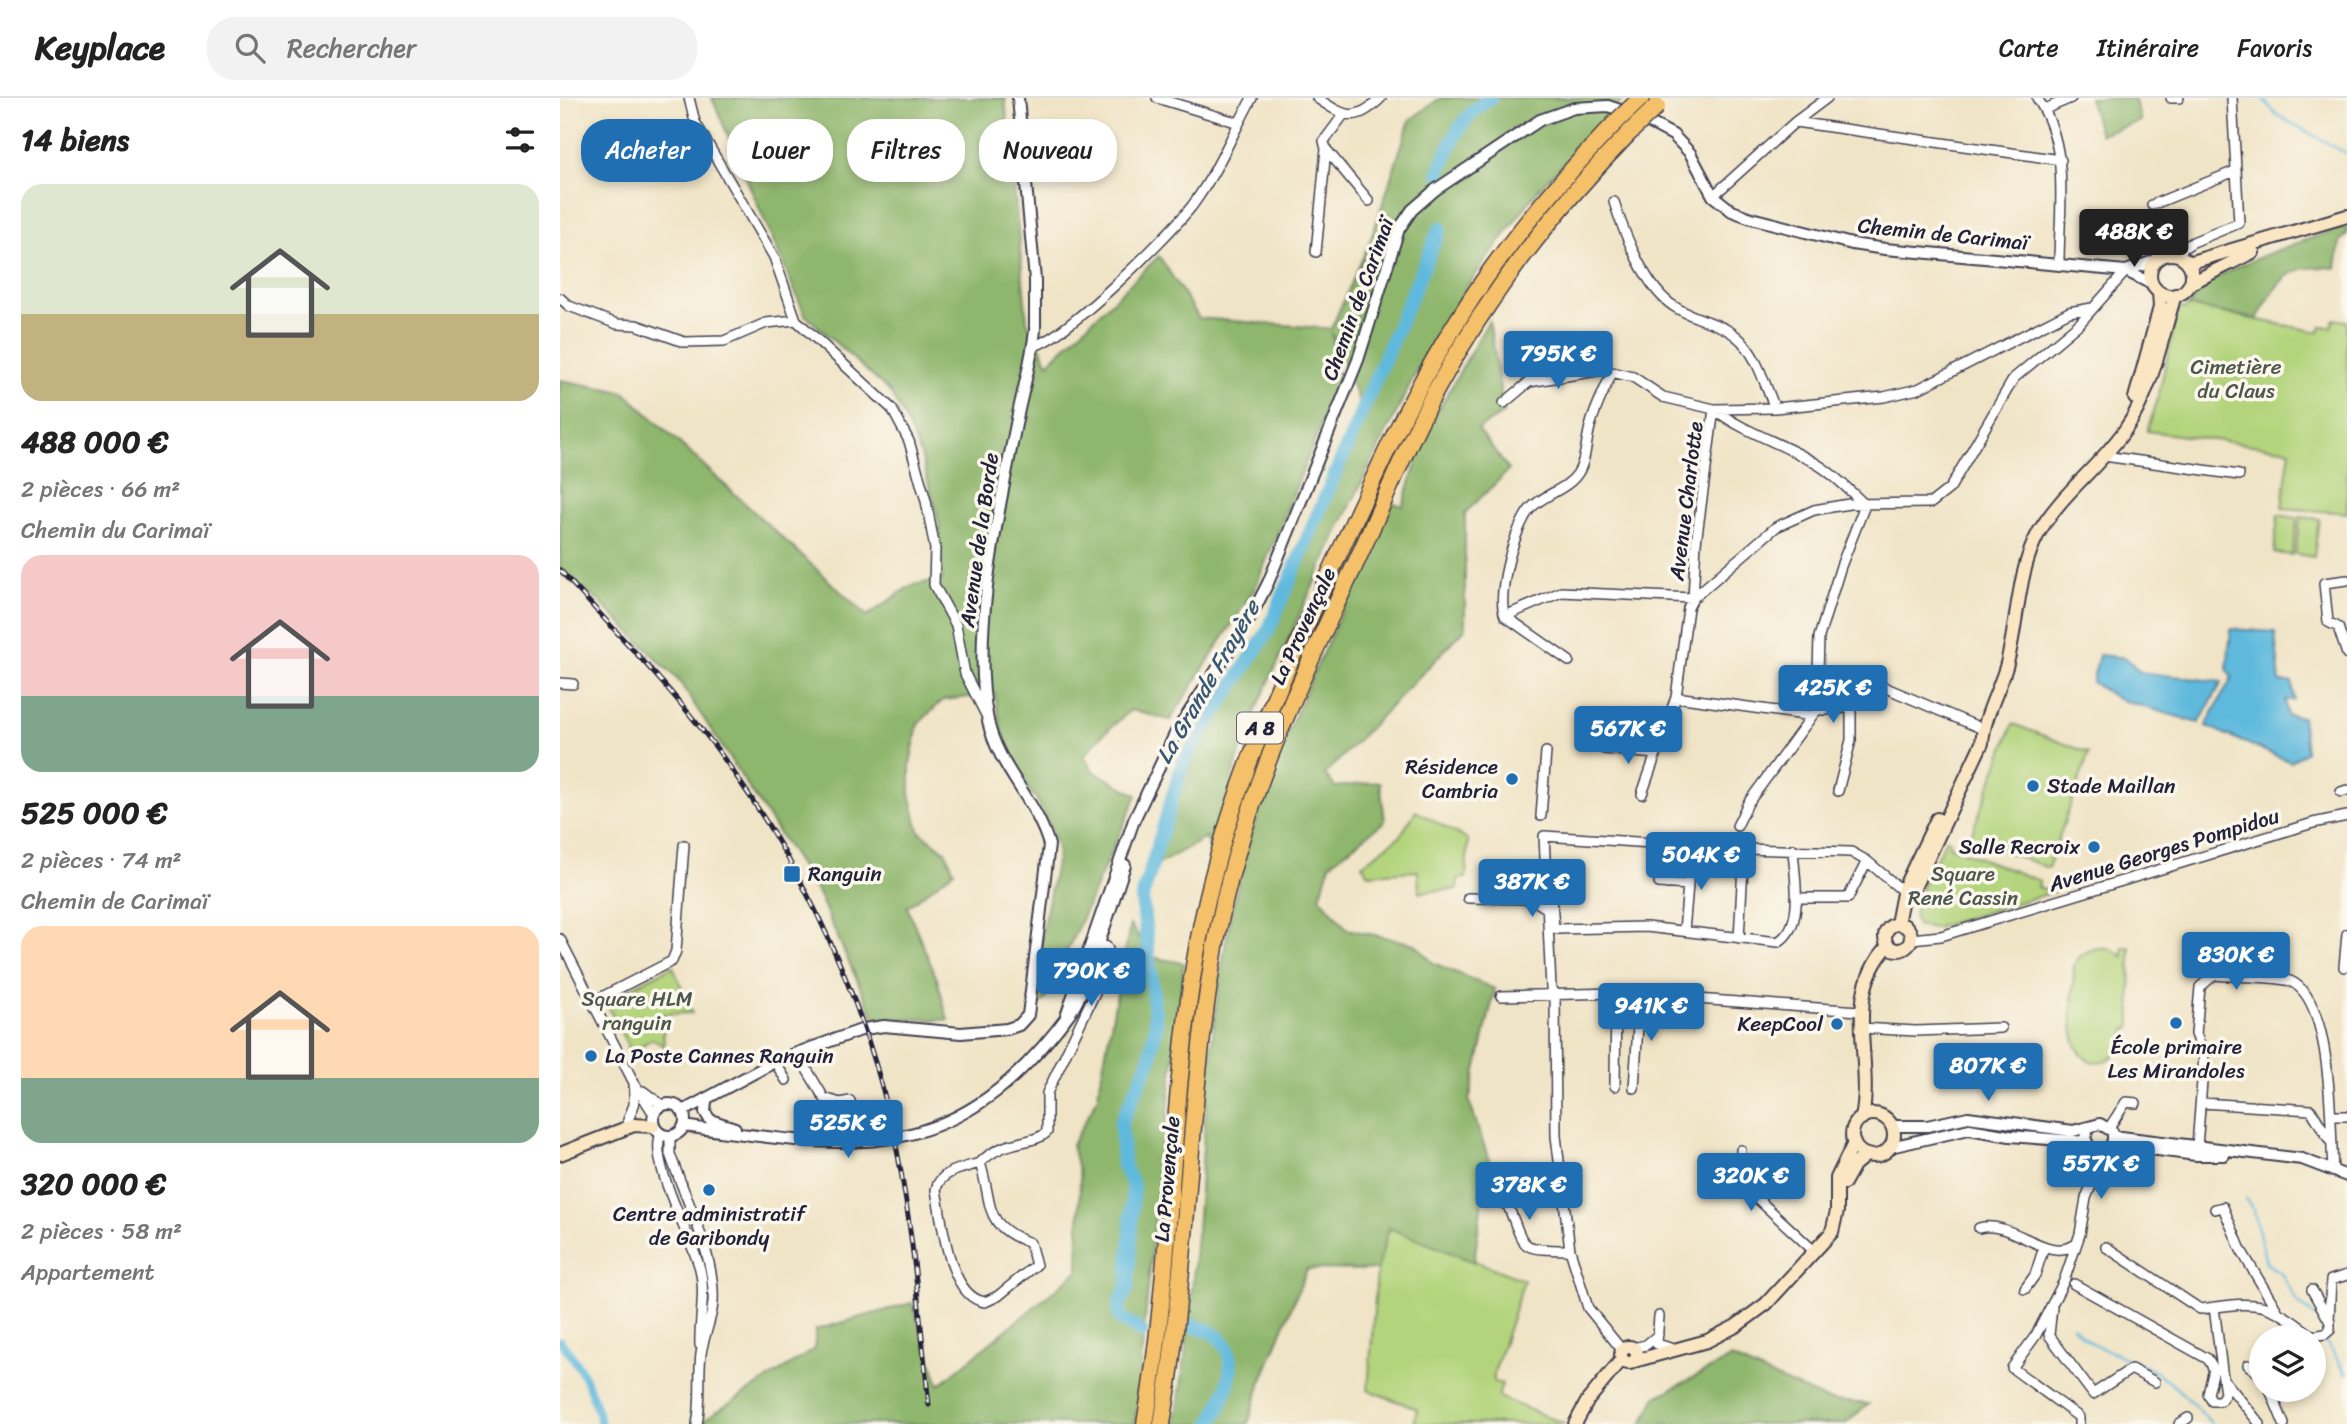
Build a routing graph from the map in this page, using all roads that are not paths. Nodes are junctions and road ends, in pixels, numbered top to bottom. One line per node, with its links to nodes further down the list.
1 (688, 98): 40 (street)
2 (1018, 98): 41 (street, Avenue de la Borde)
3 (1157, 98): 14 (street)
4 (1252, 98): 19 (street)
5 (1317, 98): 17 (street)
6 (1381, 98): 17 (street)
7 (1641, 98): 168 (highway, La Provençale / A 8, bridge)
8 (1826, 98): 18 (street)
9 (2037, 98): 16 (street)
10 (2071, 98): 16 (street)
11 (2171, 98): 12 (street)
12 (2179, 98)
13 (2232, 98): 22 (street)
14 (1173, 101): 19 (street)
15 (1662, 102): 169 (highway, La Provençale / A 8, bridge)
16 (2045, 109): 21 (street)
17 (1344, 114): 20 (street)
18 (1795, 122): 21 (street); 23 (street)
19 (1239, 123): 41 (street)
20 (1326, 149): 24 (street); 29 (street)
21 (2061, 160): 33 (street)
22 (2235, 171): 26 (street); 30 (street)
23 (1713, 196): 33 (street, Chemin de Carimaï); 88 (street, Chemin de Carimaï)
24 (1369, 201)
25 (1614, 202): 44 (street)
26 (2152, 205)
27 (2347, 216): 28 (main road)
28 (2284, 237): 32 (main road); 35 (main road)
29 (1316, 252)
30 (2174, 254): 31 (main road); 32 (main road)
31 (2156, 260): 34 (street); 36 (main road)
32 (2188, 263): 35 (main road)
33 (2059, 264): 34 (street, Chemin de Carimaï)
34 (2126, 271): 36 (street, Chemin de Carimaï); 39 (street)
35 (2190, 282): 37 (main road)
36 (2156, 288): 37 (main road); 46 (main road)
37 (2175, 295): 46 (main road)
38 (560, 298): 40 (street)
39 (2092, 308): 44 (street); 49 (street)
40 (796, 320): 60 (street)
41 (1033, 346): 60 (street, Avenue de la Borde)
42 (1612, 372): 43 (street); 45 (street); 52 (street)
43 (1504, 402)
44 (1775, 408): 45 (street)
45 (1714, 409): 49 (street); 51 (street, Avenue Charlotte)
46 (2126, 428): 47 (main road)
47 (2104, 456): 48 (street); 61 (main road)
48 (2239, 475)
49 (1865, 505): 51 (street); 59 (street)
50 (2347, 580): 53 (street)
51 (1693, 598): 52 (street); 57 (street, Avenue Charlotte)
52 (1505, 616): 54 (street)
53 (2347, 654)
54 (1569, 661)
55 (560, 683): 56 (street)
56 (573, 684)
57 (1676, 697): 59 (street); 64 (street, Avenue Charlotte)
58 (1851, 707): 59 (street); 61 (street); 65 (street)
59 (1814, 713): 69 (street)
60 (988, 719): 103 (street, Avenue de la Borde)
61 (1983, 729): 78 (main road)
62 (1604, 749): 64 (street)
63 (1546, 752): 67 (street)
64 (1655, 754): 66 (street, Avenue Charlotte)
65 (1838, 791)
66 (1642, 794)
67 (1541, 816)
68 (2347, 816): 87 (street, Avenue Georges Pompidou)
69 (1737, 826)
70 (1546, 836): 72 (street); 81 (street); 83 (street)
71 (684, 845): 98 (street)
72 (1668, 845): 73 (street); 77 (street)
73 (1690, 846): 74 (street); 77 (street)
74 (1744, 849): 75 (street); 85 (street)
75 (1793, 849): 76 (street); 80 (street)
76 (1867, 861): 78 (street); 80 (street)
77 (1688, 885): 83 (street)
78 (1905, 893): 82 (main road)
79 (1468, 898): 81 (street)
80 (1796, 898): 85 (street)
81 (1546, 908): 93 (street)
82 (1897, 924): 87 (main road); 89 (main road)
83 (1684, 931): 85 (street)
84 (2347, 934): 91 (street)
85 (1740, 938)
86 (560, 939): 98 (street)
87 (1911, 939): 89 (main road)
88 (1095, 942): 90 (street); 92 (street, Chemin de Carimaï); 100 (street, Chemin de Carimaï)
89 (1888, 946): 99 (main road)
90 (1110, 963): 92 (street); 97 (street)
91 (2344, 967)
92 (1085, 987): 97 (street); 100 (street, Chemin de Carimaï)
93 (1555, 993): 94 (street); 96 (street); 149 (street)
94 (1616, 993): 95 (street); 107 (street)
95 (1640, 995): 99 (street); 108 (street)
96 (1501, 996)
97 (1094, 998): 139 (street)
98 (592, 1002): 106 (street)
99 (1859, 1011): 101 (main road)
100 (1066, 1016): 125 (street, Chemin de Carimaï)
101 (1860, 1028): 102 (street); 109 (main road)
102 (2001, 1028)
103 (797, 1053): 104 (street); 120 (street)
104 (775, 1062): 105 (street); 110 (street)
105 (786, 1080)
106 (634, 1083): 113 (street); 119 (street); 121 (street)
107 (1615, 1086)
108 (1634, 1088)
109 (1867, 1098): 115 (main road); 118 (main road)
110 (706, 1101): 114 (street); 125 (street, Chemin de Carimaï)
111 (2136, 1103): 126 (street)
112 (2202, 1103): 116 (street); 128 (street); 132 (street)
113 (662, 1105): 114 (street); 121 (street)
114 (683, 1111): 122 (street)
115 (1879, 1116): 118 (main road); 123 (main road)
116 (2333, 1116): 117 (street); 128 (street)
117 (2347, 1116)
118 (1862, 1118): 129 (main road)
119 (628, 1120): 121 (main road); 130 (main road)
120 (855, 1121)
121 (658, 1125): 122 (street); 136 (main road); 167 (street)
122 (684, 1126): 125 (street, Chemin de Carimaï)
123 (1891, 1126): 124 (street); 131 (main road)
124 (2088, 1129): 126 (street); 127 (street)
125 (741, 1132)
126 (2111, 1136): 132 (street); 134 (street); 137 (street)
127 (2086, 1142): 131 (street); 134 (street)
128 (2331, 1142): 140 (street)
129 (1854, 1143): 138 (main road); 143 (main road)
130 (560, 1147)
131 (1890, 1147): 138 (main road)
132 (2197, 1147): 135 (street); 137 (street)
133 (1741, 1150): 150 (street)
134 (2098, 1152): 146 (street)
135 (2249, 1153): 137 (street); 140 (street)
136 (560, 1154)
137 (2186, 1154)
138 (1866, 1155): 143 (main road)
139 (980, 1163): 139 (street)
140 (2333, 1170): 141 (street)
141 (2347, 1176)
142 (1496, 1199): 149 (street)
143 (1837, 1203): 150 (main road)
144 (2215, 1209): 157 (street)
145 (1979, 1228): 147 (street)
146 (2076, 1244): 147 (street); 155 (street)
147 (2044, 1247): 153 (street)
148 (2106, 1247): 156 (street)
149 (1570, 1250): 162 (street)
150 (1814, 1251): 161 (main road)
151 (2347, 1275): 159 (street)
152 (2074, 1284): 163 (street)
153 (2025, 1289)
154 (2312, 1290): 159 (street)
155 (2052, 1306): 164 (street); 171 (street)
156 (2214, 1307): 157 (street); 163 (street)
157 (2278, 1312): 159 (street)
158 (1659, 1316): 160 (street)
159 (2330, 1322)
160 (1658, 1335): 161 (street); 162 (street)
161 (1681, 1349): 162 (main road)
162 (1629, 1355): 170 (main road)
163 (2224, 1380): 173 (street)
164 (2155, 1382)
165 (2275, 1402): 174 (street)
166 (2188, 1418): 172 (street)
167 (697, 1424)
168 (1145, 1424)
169 (1163, 1424)
170 (1575, 1424)
171 (2079, 1424)
172 (2179, 1424)
173 (2260, 1424)
174 (2284, 1424)

